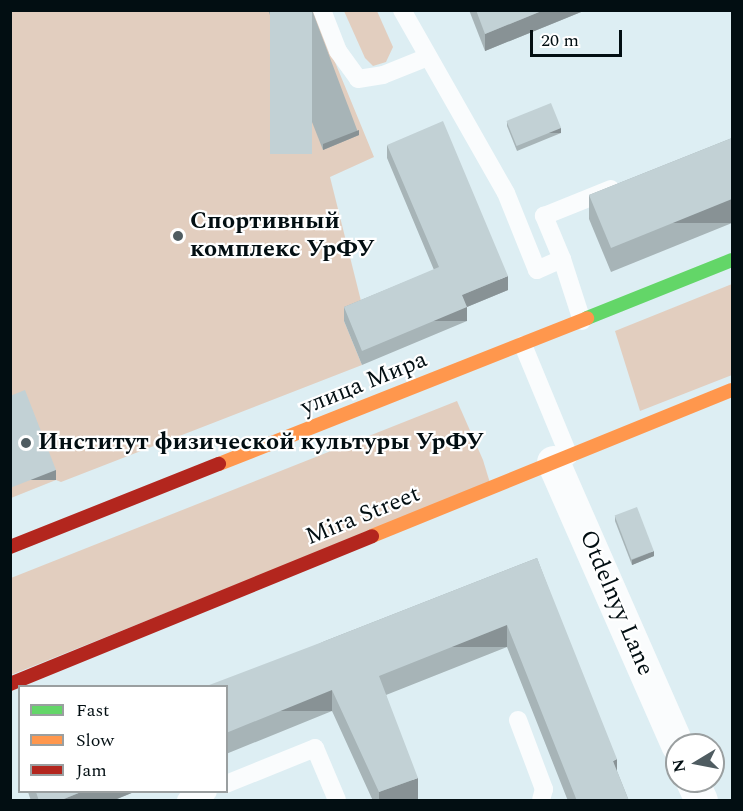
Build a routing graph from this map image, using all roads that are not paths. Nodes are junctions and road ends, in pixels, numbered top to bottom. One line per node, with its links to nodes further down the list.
1 (322, 10): 3 (lane)
2 (402, 10): 3 (lane)
3 (429, 57): 5 (lane)
4 (633, 180): 5 (lane)
5 (562, 259): 7 (lane)
6 (732, 260): 7 (street, улица Мира)
7 (582, 321): 8 (street, улица Мира)
8 (523, 345): 10 (lane); 11 (street, улица Мира)
9 (732, 390): 10 (street, Mira Street)
10 (561, 459): 12 (street, Mira Street); 14 (street, Otdelnyy Lane)
11 (10, 547)
12 (10, 684)
13 (518, 720): 19 (lane)
14 (672, 733)
15 (228, 783): 18 (lane)
16 (206, 793): 17 (lane)
17 (186, 801)
18 (337, 801)
19 (541, 801)

